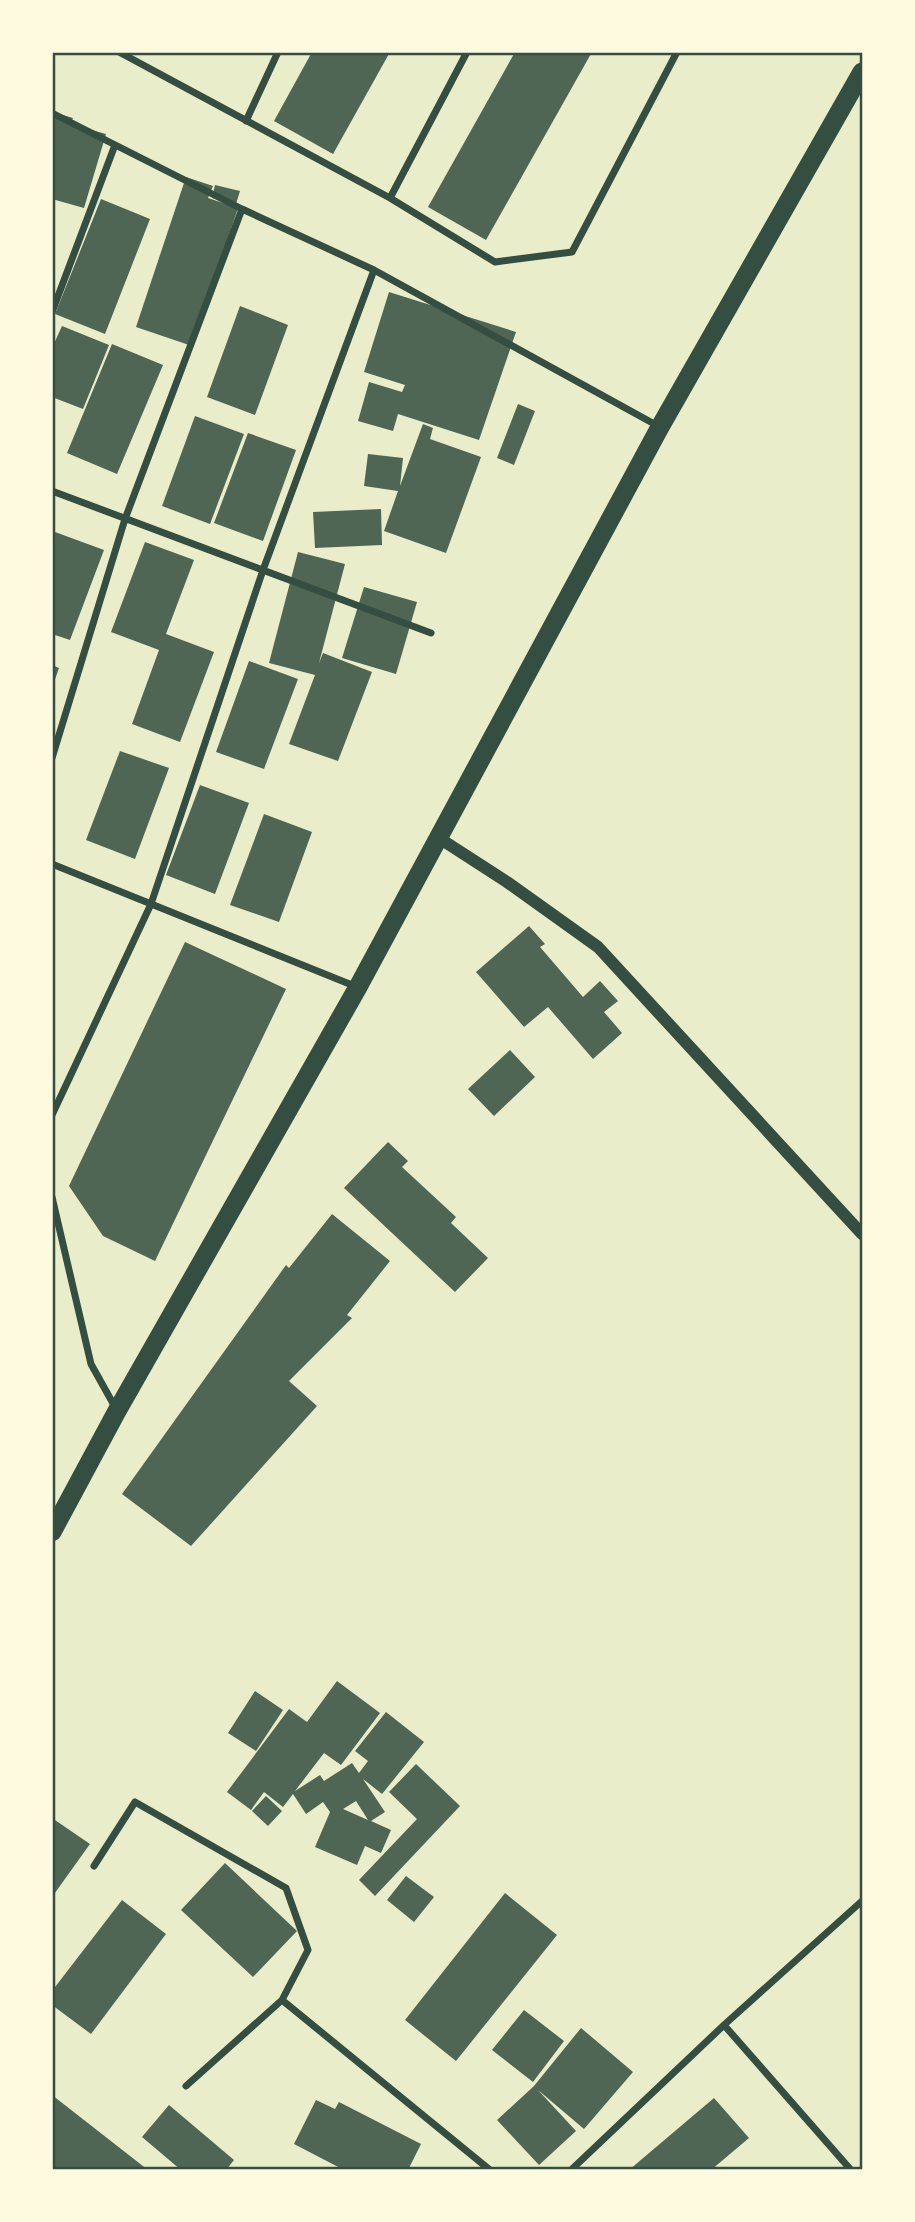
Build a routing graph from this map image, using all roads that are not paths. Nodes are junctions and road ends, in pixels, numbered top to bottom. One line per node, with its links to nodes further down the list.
1 (120, 52): 7 (street)
2 (278, 52): 7 (street)
3 (467, 52): 9 (street)
4 (677, 52): 9 (street)
5 (863, 72): 13 (highway)
6 (52, 113): 8 (street)
7 (246, 121): 9 (street)
8 (115, 145): 10 (street); 12 (street)
9 (390, 198)
10 (242, 209): 11 (street); 15 (street)
11 (374, 270): 13 (street); 16 (street)
12 (52, 313)
13 (660, 427): 19 (highway)
14 (52, 491): 15 (street)
15 (125, 519): 16 (street); 18 (street)
16 (263, 570): 17 (street); 21 (street)
17 (431, 633)
18 (52, 758)
19 (439, 838): 22 (highway); 25 (street)
20 (52, 864): 21 (street)
21 (151, 904): 22 (street); 23 (street)
22 (358, 987): 26 (highway)
23 (52, 1115)
24 (52, 1197): 26 (street)
25 (863, 1234)
26 (117, 1411): 27 (highway)
27 (52, 1532)
28 (93, 1866): 30 (street)
29 (863, 1901): 31 (street)
30 (282, 2000): 32 (street); 33 (street)
31 (724, 2025): 34 (street); 35 (street)
32 (186, 2086)
33 (490, 2169)
34 (571, 2169)
35 (851, 2169)

